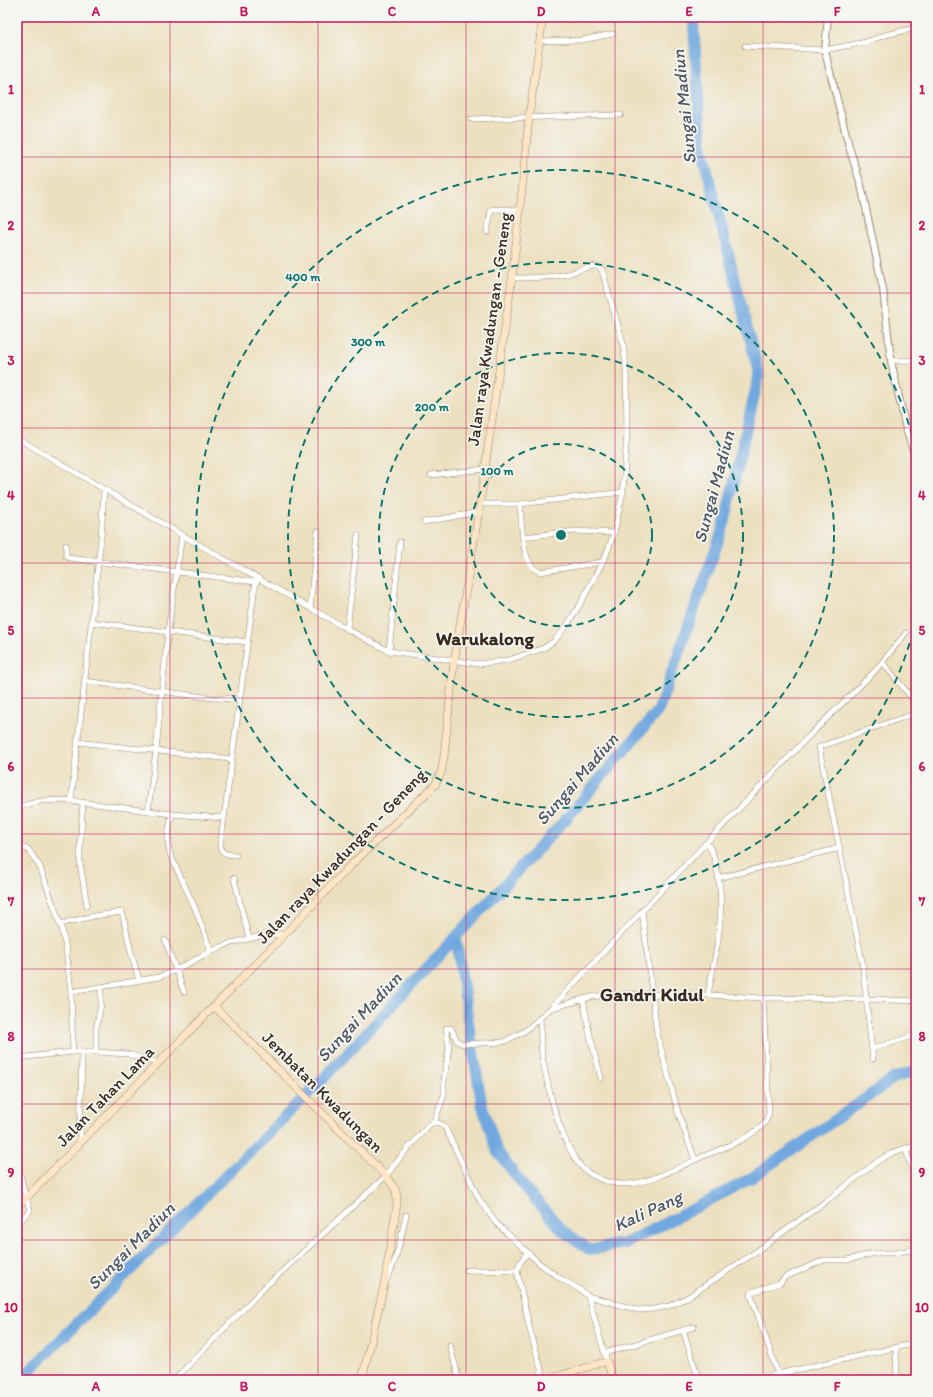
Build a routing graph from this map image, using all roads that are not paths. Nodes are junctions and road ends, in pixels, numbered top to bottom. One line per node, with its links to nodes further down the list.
1 (543, 17): 5 (main road, Jalan raya Kwadungan - Geneng)
2 (828, 17): 7 (street)
3 (916, 28): 7 (street)
4 (614, 34): 5 (street)
5 (539, 41): 9 (main road, Jalan raya Kwadungan - Geneng)
6 (745, 46): 7 (street)
7 (825, 50): 15 (street)
8 (621, 115): 9 (street)
9 (529, 117): 10 (street); 11 (main road, Jalan raya Kwadungan - Geneng)
10 (471, 119)
11 (520, 210): 12 (street); 13 (main road, Jalan raya Kwadungan - Geneng)
12 (488, 232)
13 (512, 278): 18 (main road, Jalan raya Kwadungan - Geneng); 21 (street)
14 (916, 360): 15 (street)
15 (891, 361): 17 (street)
16 (17, 438): 20 (street)
17 (916, 459)
18 (485, 469): 19 (street); 22 (main road, Jalan raya Kwadungan - Geneng)
19 (430, 475)
20 (104, 490): 28 (street); 33 (street)
21 (624, 492): 23 (street); 27 (street)
22 (480, 504): 23 (street); 24 (main road, Jalan raya Kwadungan - Geneng)
23 (520, 504): 30 (street)
24 (479, 512): 25 (street); 44 (main road, Jalan raya Kwadungan - Geneng)
25 (424, 522)
26 (318, 532): 37 (street)
27 (614, 533): 30 (street); 34 (street)
28 (182, 535): 35 (street); 36 (street)
29 (358, 535): 39 (street)
30 (523, 537): 34 (street)
31 (400, 542): 43 (street)
32 (66, 545): 33 (street)
33 (97, 562): 35 (street); 38 (street)
34 (602, 562): 44 (street)
35 (177, 573): 36 (street); 40 (street)
36 (257, 580): 37 (street); 42 (street)
37 (310, 608): 39 (street)
38 (91, 622): 40 (street); 46 (street)
39 (347, 629): 43 (street)
40 (168, 631): 42 (street); 47 (street)
41 (906, 633): 45 (street)
42 (248, 642): 48 (street)
43 (389, 651): 44 (street)
44 (454, 662): 69 (main road, Jalan raya Kwadungan - Geneng)
45 (883, 663): 49 (street); 60 (street)
46 (84, 682): 47 (street); 51 (street)
47 (162, 692): 48 (street); 52 (street)
48 (239, 699): 53 (street)
49 (916, 703)
50 (916, 713): 61 (street)
51 (77, 742): 52 (street); 54 (street)
52 (156, 751): 53 (street); 57 (street)
53 (231, 759): 59 (street)
54 (70, 801): 55 (street); 56 (street)
55 (83, 802): 57 (street); 66 (street)
56 (17, 807)
57 (148, 811): 58 (street)
58 (172, 814): 59 (street); 72 (street)
59 (224, 818): 63 (street)
60 (707, 842): 65 (street); 67 (street)
61 (840, 848): 65 (street); 82 (street)
62 (17, 850): 68 (street)
63 (236, 855)
64 (234, 878): 70 (street)
65 (718, 878): 79 (street)
66 (87, 905)
67 (642, 911): 78 (street); 85 (street)
68 (60, 924): 74 (street); 76 (street)
69 (285, 934): 70 (street); 84 (main road, Jalan raya Kwadungan - Geneng)
70 (249, 939): 72 (street)
71 (165, 940): 73 (street)
72 (211, 951): 73 (street)
73 (176, 970): 74 (street); 77 (street)
74 (139, 980): 75 (street)
75 (101, 987): 76 (street); 91 (street)
76 (71, 992): 89 (street)
77 (184, 992)
78 (652, 994): 79 (street); 81 (street); 101 (street)
79 (708, 995): 80 (street)
80 (763, 998): 82 (street); 101 (street)
81 (582, 999): 85 (street); 95 (street)
82 (866, 999): 83 (street); 88 (street)
83 (916, 1001)
84 (214, 1006): 94 (main road, Jalan Tahan Lama); 102 (main road, Jembatan Kwadungan)
85 (551, 1008): 86 (street)
86 (540, 1018): 96 (street); 101 (street)
87 (916, 1035): 88 (street)
88 (872, 1049): 93 (street)
89 (72, 1052): 90 (street); 92 (street)
90 (82, 1052): 91 (street); 97 (street)
91 (96, 1052): 94 (street)
92 (17, 1058)
93 (873, 1059)
94 (158, 1063): 97 (main road, Jalan Tahan Lama)
95 (600, 1078)
96 (434, 1123): 102 (street); 109 (street)
97 (80, 1143): 104 (main road, Jalan Tahan Lama)
98 (916, 1147): 99 (street)
99 (905, 1148): 103 (street); 113 (street)
100 (17, 1157): 104 (street)
101 (695, 1160)
102 (386, 1176): 112 (main road, Jembatan Kwadungan); 122 (street)
103 (916, 1179)
104 (26, 1199): 105 (main road, Jalan Tahan Lama); 107 (street)
105 (17, 1207)
106 (406, 1215): 112 (street)
107 (17, 1225)
108 (916, 1249): 121 (street)
109 (528, 1253): 111 (street); 113 (street)
110 (467, 1270): 111 (street)
111 (517, 1271): 125 (street)
112 (384, 1285): 123 (main road, Jembatan Kwadungan)
113 (588, 1296): 119 (street)
114 (694, 1326): 115 (street)
115 (683, 1330): 119 (street); 127 (street)
116 (916, 1343): 118 (street)
117 (450, 1345): 124 (street)
118 (896, 1348): 121 (street); 130 (street)
119 (605, 1353): 120 (street)
120 (608, 1362): 125 (main road); 126 (main road)
121 (778, 1374): 128 (street); 129 (street)
122 (174, 1380)
123 (362, 1380)
124 (459, 1380)
125 (545, 1380)
126 (613, 1380)
127 (699, 1380)
128 (758, 1380)
129 (780, 1380)
130 (897, 1380)

